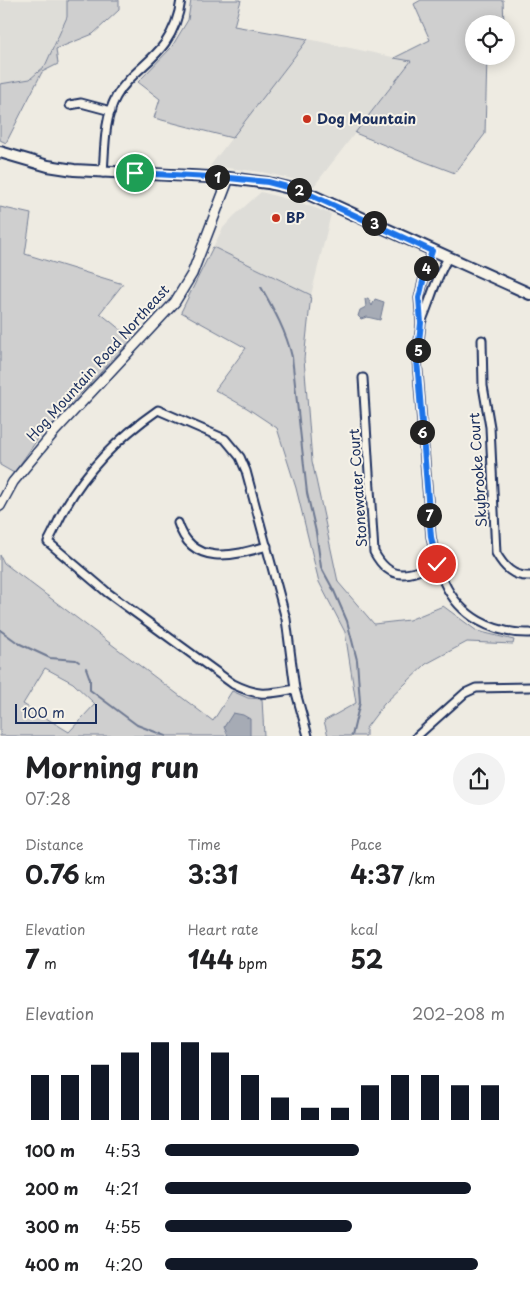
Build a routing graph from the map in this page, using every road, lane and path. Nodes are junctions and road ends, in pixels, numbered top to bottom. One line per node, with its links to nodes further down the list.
1 (181, 0): 3 (street)
2 (70, 105): 3 (street)
3 (111, 111): 5 (street)
4 (0, 152): 5 (main road)
5 (103, 172): 6 (main road)
6 (229, 178): 7 (main road); 13 (street, Hog Mountain Road Northeast)
7 (432, 251): 8 (main road); 10 (street)
8 (448, 258): 9 (main road); 10 (street)
9 (530, 294)
10 (421, 323): 16 (street)
11 (482, 340): 17 (street, Skybrooke Court)
12 (363, 378): 16 (street, Stonewater Court)
13 (0, 506)
14 (178, 523): 15 (street)
15 (267, 546): 20 (street); 20 (street)
16 (437, 564): 18 (street)
17 (530, 576)
18 (530, 632)
19 (530, 687): 22 (street)
20 (295, 689): 21 (street)
21 (308, 736)
22 (417, 736)

